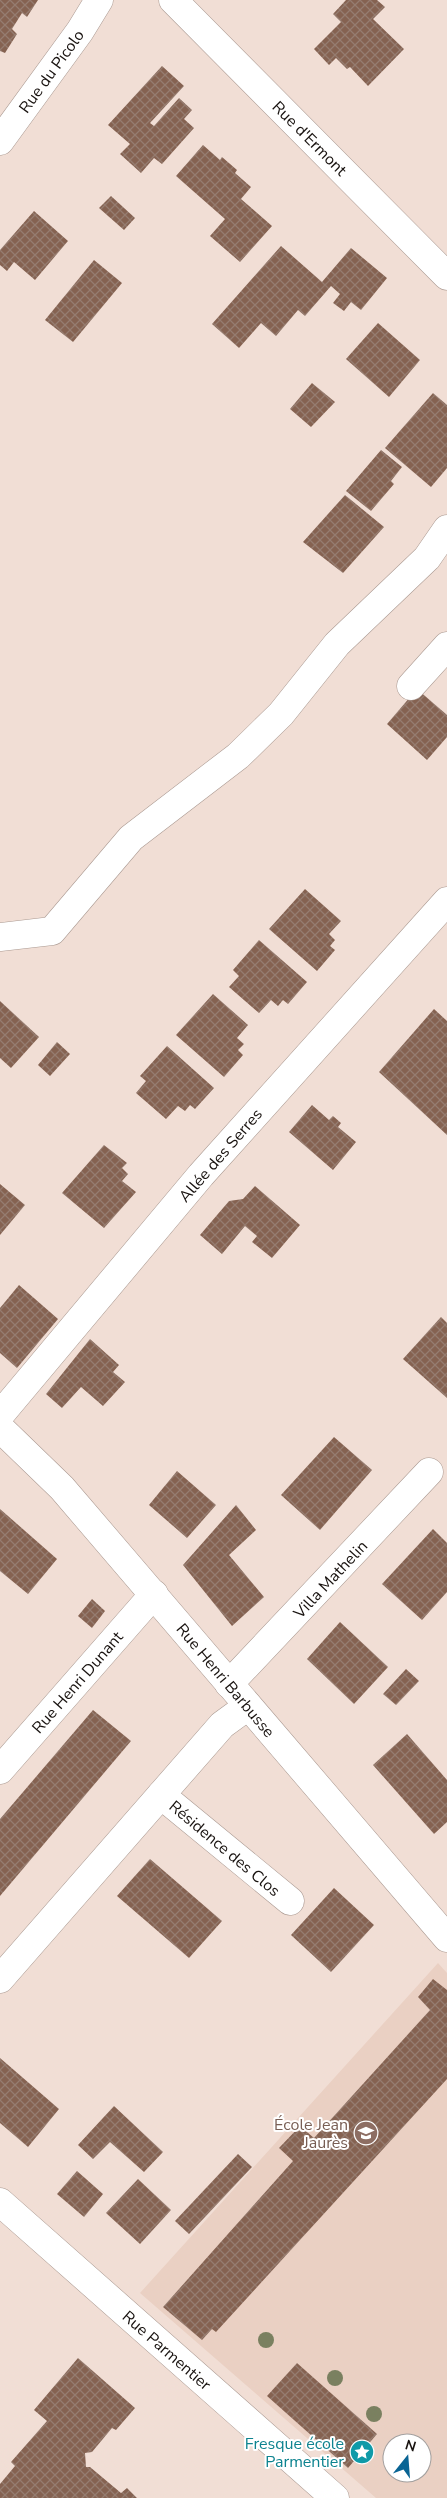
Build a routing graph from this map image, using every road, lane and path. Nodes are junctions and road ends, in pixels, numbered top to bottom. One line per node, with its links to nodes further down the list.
1 (99, 0): 3 (street, Rue du Picolo)
2 (173, 0): 4 (street, Rue d'Ermont)
3 (3, 130)
4 (447, 276)
5 (447, 529): 9 (street)
6 (447, 646): 7 (street)
7 (411, 686)
8 (447, 901): 10 (street, Allée des Serres)
9 (0, 937)
10 (0, 1415)
11 (0, 1428): 13 (street, Rue Henri Barbusse)
12 (430, 1472): 14 (street, Villa Mathelin)
13 (154, 1594): 14 (street, Rue Henri Barbusse); 16 (street, Rue Henri Dunant)
14 (229, 1684): 15 (street, Rue Henri Barbusse)
15 (248, 1706): 17 (street); 19 (street, Rue Henri Barbusse)
16 (0, 1770)
17 (161, 1795): 18 (street, Résidence des Clos); 20 (street)
18 (290, 1901)
19 (447, 1938)
20 (0, 1979)
21 (0, 2202): 22 (street, Rue Parmentier)
22 (335, 2498)

